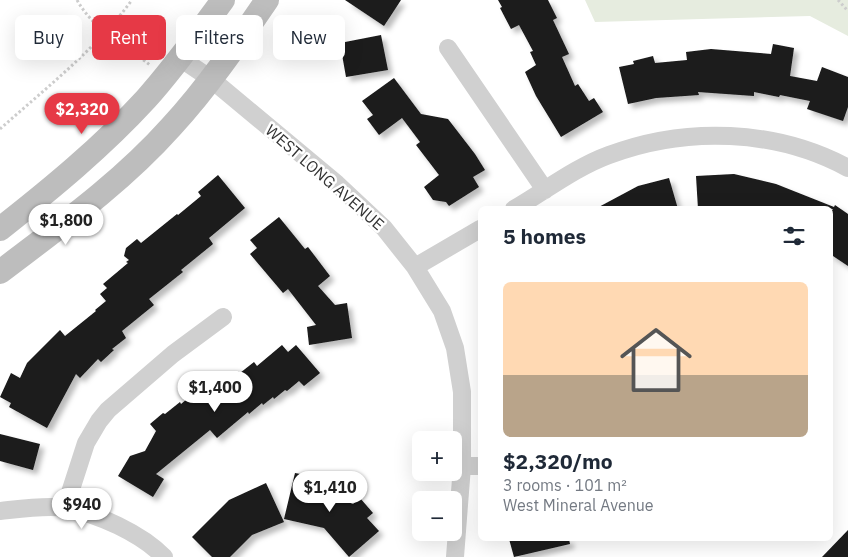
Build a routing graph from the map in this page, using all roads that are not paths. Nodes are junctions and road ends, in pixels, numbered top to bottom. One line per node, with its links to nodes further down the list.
1 (223, 0): 3 (main road)
2 (267, 0): 7 (main road)
3 (212, 15)
4 (448, 48): 9 (street)
5 (178, 60): 11 (main road)
6 (183, 60): 7 (street, WEST LONG AVENUE)
7 (211, 80): 13 (street, WEST LONG AVENUE); 14 (main road)
8 (848, 168): 9 (street)
9 (545, 190): 10 (street)
10 (519, 206)
11 (0, 229)
12 (478, 230): 13 (street)
13 (415, 267): 16 (street, WEST LONG AVENUE)
14 (0, 272)
15 (223, 317): 17 (street)
16 (471, 466): 20 (street, WEST LONG AVENUE)
17 (65, 508): 18 (street); 19 (street)
18 (0, 511)
19 (164, 557)
20 (455, 557)

